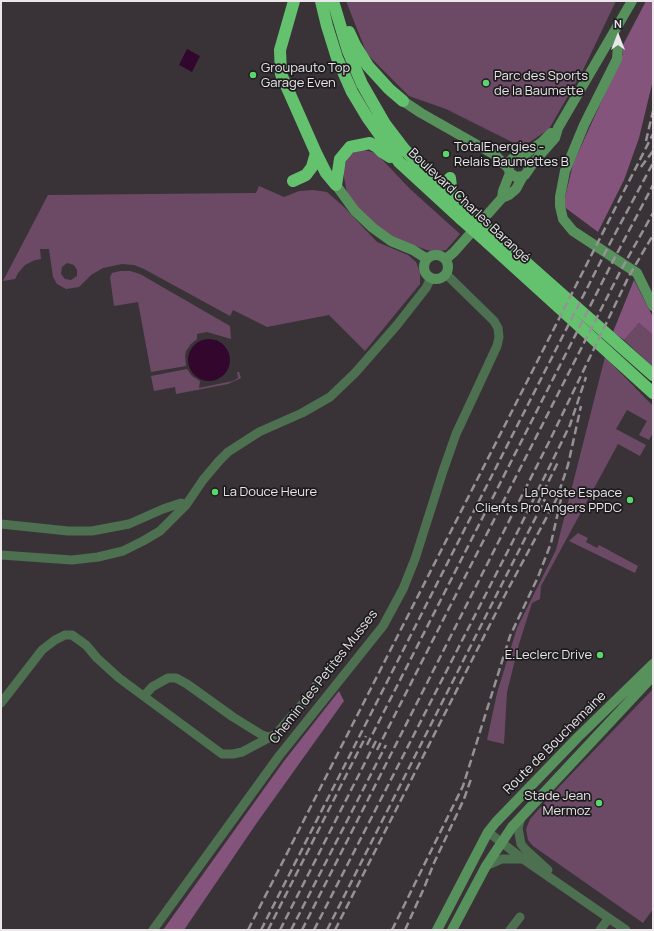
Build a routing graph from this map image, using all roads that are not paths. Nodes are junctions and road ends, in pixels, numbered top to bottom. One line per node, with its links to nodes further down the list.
1 (294, 1): 8 (highway)
2 (320, 1): 11 (highway, Boulevard Charles Barangé)
3 (632, 1): 5 (street)
4 (335, 7): 6 (highway); 17 (highway, Boulevard Charles Barangé)
5 (610, 40): 7 (street); 25 (street)
6 (403, 101): 9 (street)
7 (558, 128): 10 (street); 13 (street)
8 (316, 153): 15 (highway); 16 (highway)
9 (495, 154): 10 (street); 12 (street)
10 (518, 157): 12 (street); 13 (street)
11 (399, 162): 16 (highway); 19 (highway, Boulevard Charles Barangé)
12 (509, 171): 13 (street); 18 (street)
13 (526, 172): 18 (street)
14 (450, 178): 17 (highway)
15 (293, 181)
16 (336, 185): 21 (street)
17 (452, 197): 19 (highway, Boulevard Charles Barangé)
18 (502, 198): 22 (street)
19 (464, 215): 20 (highway, Boulevard Charles Barangé, bridge)
20 (491, 239): 26 (highway, Boulevard Charles Barangé); 27 (highway, Boulevard Charles Barangé)
21 (427, 259): 22 (street); 24 (street)
22 (446, 259): 23 (street)
23 (446, 274): 24 (street); 47 (street, Chemin des Petites Musses)
24 (431, 278): 28 (street)
25 (653, 306)
26 (653, 375)
27 (653, 393)
28 (186, 505): 29 (street); 30 (street)
29 (163, 509): 30 (street); 31 (street)
30 (174, 518): 32 (street)
31 (1, 524)
32 (1, 555)
33 (653, 664): 40 (street, Route de Bouchemaine)
34 (653, 676): 39 (street, Route de Bouchemaine)
35 (318, 682): 38 (street)
36 (144, 696): 37 (street); 38 (street); 38 (street)
37 (1, 703)
38 (269, 737)
39 (522, 815): 41 (street, Route de Bouchemaine); 44 (street)
40 (488, 832): 41 (street); 48 (street, Route de Bouchemaine)
41 (501, 842): 42 (street); 43 (street, Route de Bouchemaine)
42 (523, 859): 43 (street); 44 (street)
43 (486, 866): 49 (street, Route de Bouchemaine)
44 (569, 890): 46 (street)
45 (520, 917): 50 (street)
46 (609, 918): 51 (street); 52 (street)
47 (154, 930)
48 (437, 930)
49 (452, 930)
50 (510, 930)
51 (600, 930)
52 (626, 930)

